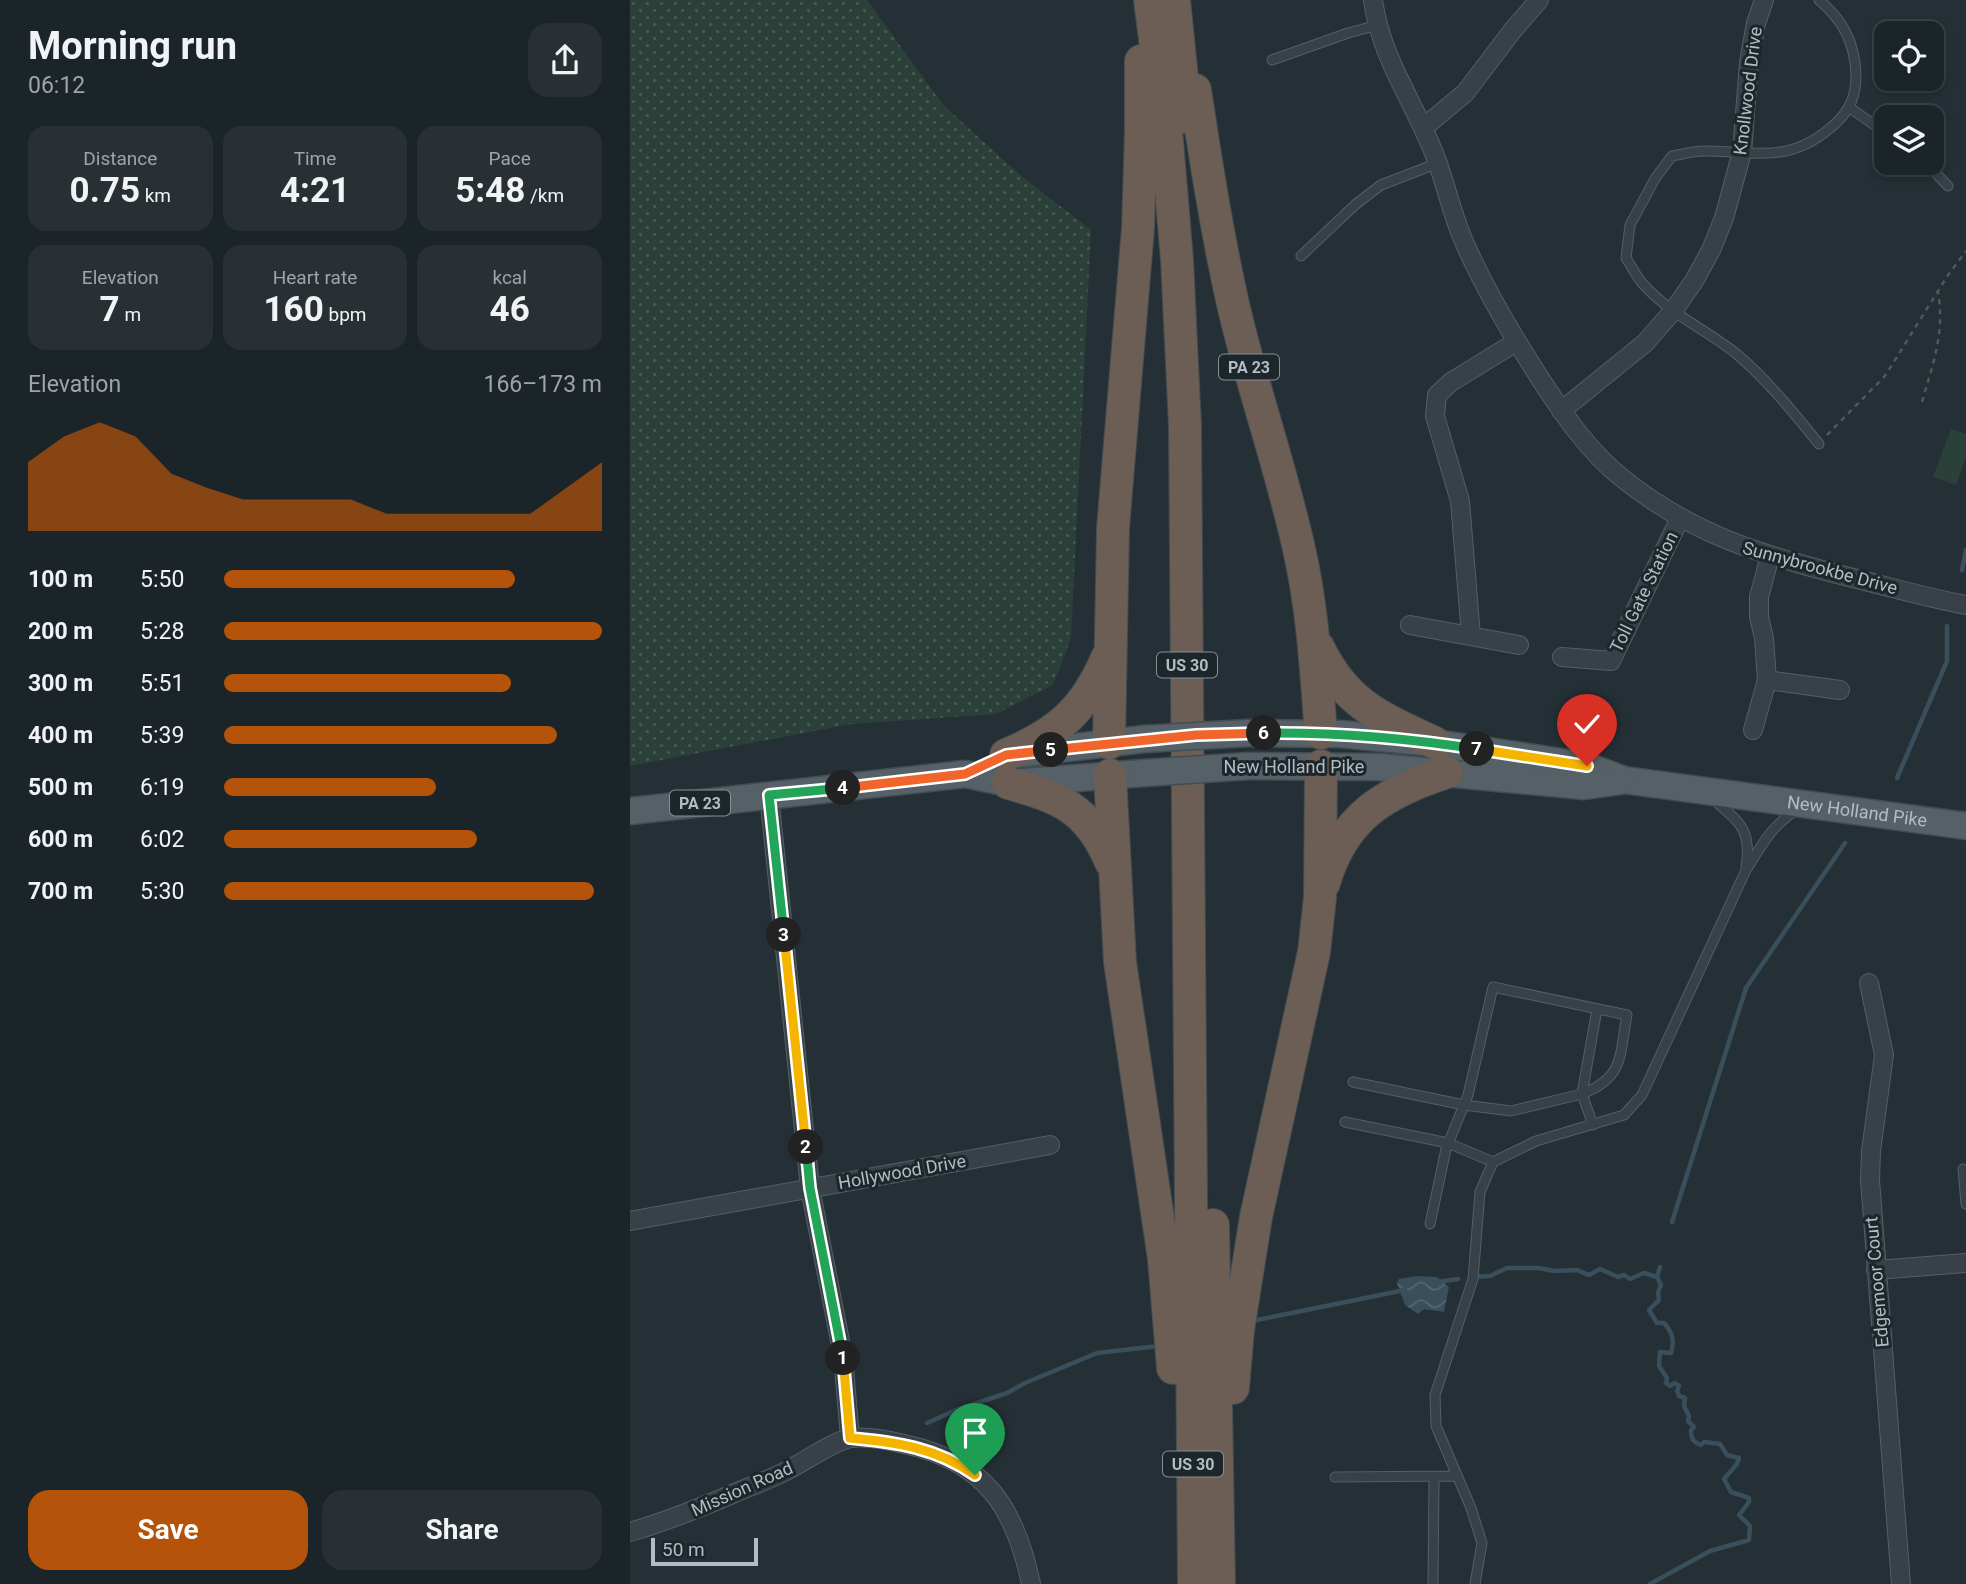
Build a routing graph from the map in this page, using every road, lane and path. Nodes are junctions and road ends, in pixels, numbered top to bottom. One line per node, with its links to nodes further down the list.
1 (1140, 0): 33 (highway)
2 (1150, 0): 71 (highway, US 30)
3 (1174, 0): 71 (highway, US 30)
4 (1181, 0): 30 (highway, PA 23)
5 (1373, 0): 9 (street, Sunnybrookbe Drive)
6 (1539, 0): 13 (street)
7 (1763, 0): 14 (street, Knollwood Drive)
8 (1819, 0): 11 (lane)
9 (1378, 25): 10 (lane); 13 (street, Sunnybrookbe Drive)
10 (1272, 60)
11 (1850, 108): 12 (lane); 14 (lane)
12 (1874, 125)
13 (1423, 128): 15 (street, Sunnybrookbe Drive)
14 (1742, 152): 21 (street, Knollwood Drive); 21 (lane)
15 (1438, 163): 19 (lane); 22 (street, Sunnybrookbe Drive)
16 (1937, 175): 17 (lane)
17 (1948, 186)
18 (1966, 251): 20 (path)
19 (1301, 256)
20 (1938, 292): 23 (path); 25 (path)
21 (1673, 311): 24 (street, Knollwood Drive); 25 (lane)
22 (1516, 342): 24 (street, Sunnybrookbe Drive); 31 (street)
23 (1922, 402)
24 (1561, 411): 26 (street, Sunnybrookbe Drive)
25 (1819, 444)
26 (1680, 517): 27 (street, Sunnybrookbe Drive); 34 (street, Toll Gate Station)
27 (1770, 556): 28 (street, Sunnybrookbe Drive); 35 (street)
28 (1966, 605)
29 (1410, 625): 31 (street)
30 (1313, 636): 38 (highway, PA 23); 40 (highway)
31 (1471, 636): 32 (street)
32 (1519, 645)
33 (1110, 651): 39 (highway); 42 (highway)
34 (1562, 657)
35 (1767, 680): 36 (street); 37 (street)
36 (1840, 691)
37 (1754, 730)
38 (1321, 733): 39 (main road, New Holland Pike, bridge); 40 (main road, New Holland Pike); 41 (main road, PA 23)
39 (1110, 743): 42 (main road, New Holland Pike); 44 (main road)
40 (1435, 743): 45 (main road, New Holland Pike)
41 (1321, 766): 43 (main road, New Holland Pike); 44 (main road, New Holland Pike / PA 23, bridge); 53 (highway)
42 (1007, 769): 44 (main road, New Holland Pike / PA 23); 47 (main road, New Holland Pike / PA 23); 51 (highway)
43 (1447, 772): 45 (main road, New Holland Pike); 53 (highway)
44 (1110, 775): 51 (highway)
45 (1624, 780): 46 (main road, New Holland Pike)
46 (1704, 791): 48 (main road, New Holland Pike); 52 (lane)
47 (769, 795): 49 (main road, New Holland Pike / PA 23); 65 (street)
48 (1805, 804): 50 (main road, New Holland Pike); 52 (lane)
49 (630, 810)
50 (1966, 826)
51 (1115, 869): 71 (highway)
52 (1746, 870): 60 (lane)
53 (1320, 898): 71 (highway)
54 (1870, 983): 70 (street, Edgemoor Court)
55 (1597, 1009): 57 (lane); 57 (lane); 58 (lane)
56 (1353, 1082): 58 (lane)
57 (1582, 1094): 58 (lane); 60 (lane)
58 (1464, 1105): 61 (lane)
59 (1345, 1122): 61 (lane)
60 (1593, 1125): 63 (lane)
61 (1448, 1143): 63 (lane); 68 (lane)
62 (1050, 1145): 65 (street, Hollywood Drive)
63 (1493, 1162): 73 (lane)
64 (1963, 1169): 66 (lane)
65 (810, 1188): 67 (street, Hollywood Drive); 72 (street)
66 (1966, 1204)
67 (630, 1221)
68 (1430, 1224)
69 (1966, 1263): 70 (street)
70 (1877, 1269): 83 (street, Edgemoor Court)
71 (1204, 1334): 78 (highway); 79 (highway, US 30); 80 (highway)
72 (850, 1438): 76 (street, Mission Road); 77 (street)
73 (1457, 1476): 75 (lane); 82 (lane)
74 (1335, 1477): 75 (lane)
75 (1434, 1478): 81 (lane)
76 (630, 1532)
77 (1031, 1584)
78 (1185, 1584)
79 (1194, 1584)
80 (1219, 1584)
81 (1433, 1584)
82 (1475, 1584)
83 (1901, 1584)

